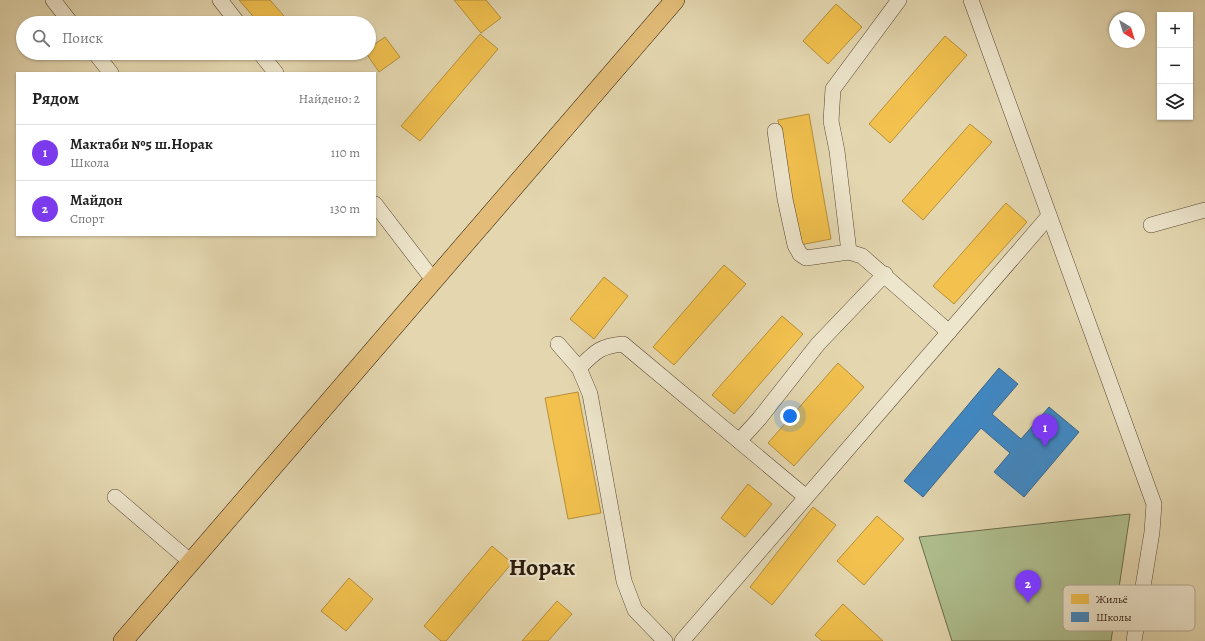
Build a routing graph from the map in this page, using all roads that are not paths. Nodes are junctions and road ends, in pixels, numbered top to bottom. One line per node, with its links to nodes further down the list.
1 (53, 0): 6 (street)
2 (220, 0): 7 (street)
3 (675, 0): 19 (main road)
4 (899, 0): 17 (street)
5 (971, 0): 15 (street)
6 (66, 16)
7 (233, 16)
8 (101, 60): 10 (street)
9 (266, 60): 11 (street)
10 (110, 72)
11 (275, 72)
12 (775, 131): 17 (street)
13 (376, 205): 19 (street)
14 (1205, 210): 16 (street)
15 (1049, 216): 20 (street); 27 (street)
16 (1151, 225)
17 (849, 252): 18 (street)
18 (885, 274): 20 (street); 23 (street)
19 (434, 281): 26 (main road)
20 (949, 332): 25 (street)
21 (558, 344): 22 (street)
22 (579, 368): 23 (street); 30 (street)
23 (739, 441): 25 (street)
24 (115, 497): 26 (street)
25 (806, 497): 31 (street)
26 (191, 562): 29 (main road)
27 (1143, 585)
28 (1136, 631): 32 (street)
29 (124, 641)
30 (665, 641)
31 (682, 641)
32 (1134, 641)

